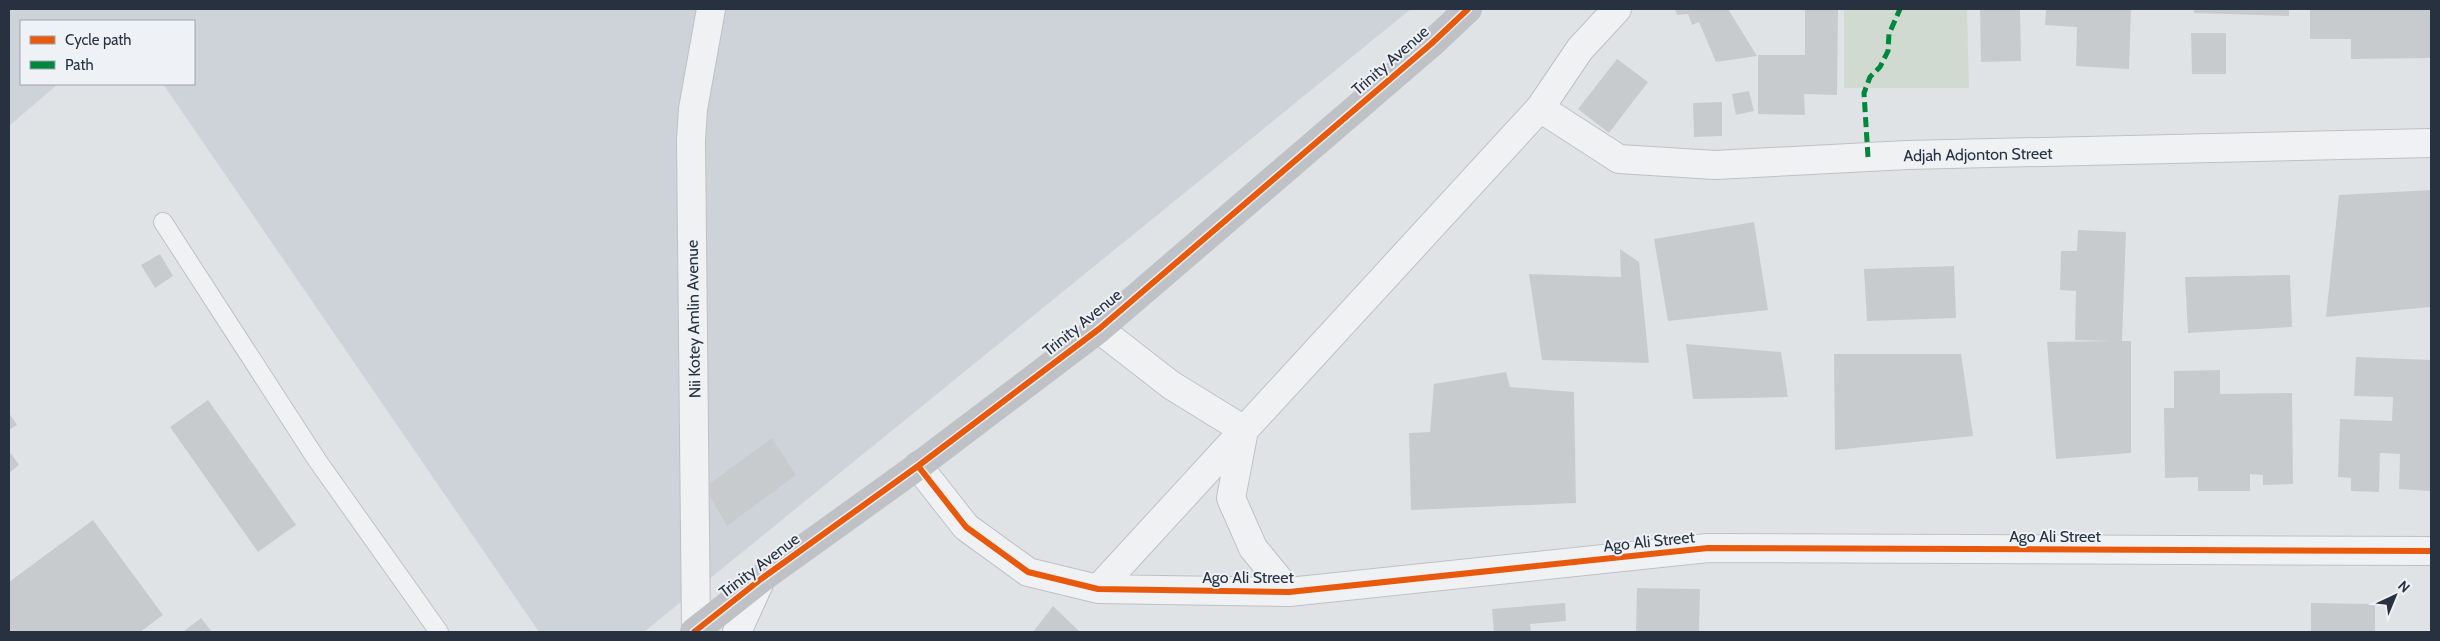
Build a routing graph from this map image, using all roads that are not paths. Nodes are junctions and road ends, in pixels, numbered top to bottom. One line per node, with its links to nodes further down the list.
1 (711, 9): 14 (street, Nii Kotey Amlin Avenue)
2 (1468, 9): 7 (street, Trinity Avenue)
3 (1617, 9): 4 (street)
4 (1540, 108): 5 (street, Adjah Adjonton Street); 8 (street)
5 (2431, 143)
6 (163, 222): 15 (lane)
7 (1099, 329): 8 (street); 9 (street, Trinity Avenue)
8 (1244, 430): 12 (street); 13 (street)
9 (918, 466): 11 (street, Trinity Avenue); 12 (street, Ago Ali Street)
10 (2431, 551): 13 (street, Ago Ali Street)
11 (761, 579): 14 (street, Trinity Avenue); 16 (street)
12 (1098, 589): 13 (street, Ago Ali Street)
13 (1289, 592)
14 (695, 631)
15 (439, 632)
16 (737, 632)

